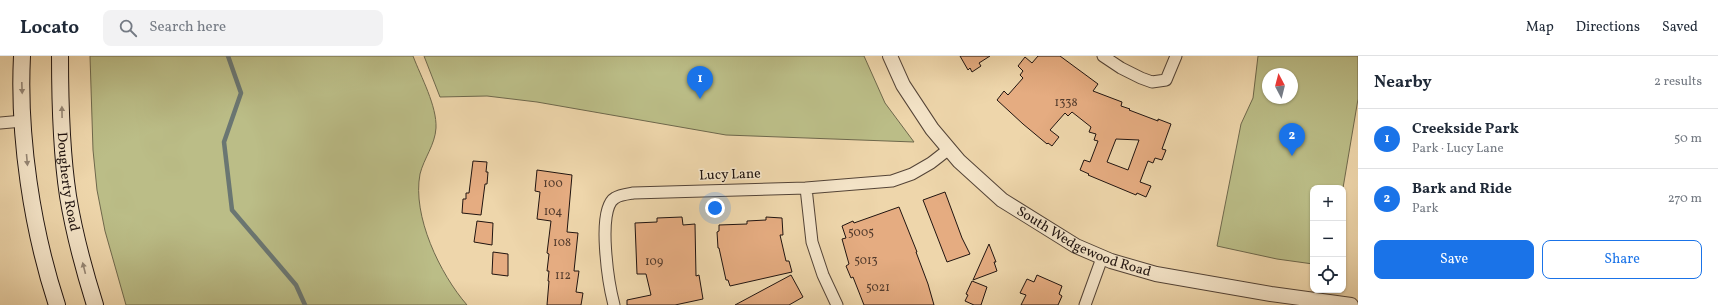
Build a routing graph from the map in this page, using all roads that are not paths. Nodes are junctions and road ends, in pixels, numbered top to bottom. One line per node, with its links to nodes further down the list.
1 (22, 56): 6 (main road, one-way to 6)
2 (60, 56): 12 (main road, Dougherty Road, one-way to 2)
3 (890, 56): 8 (street, South Wedgewood Road)
4 (1103, 56): 5 (street)
5 (1176, 56)
6 (23, 121): 7 (street); 11 (main road, one-way to 11)
7 (0, 123)
8 (949, 149): 9 (street, Lucy Lane); 10 (street, South Wedgewood Road)
9 (806, 188): 13 (street, Lucy Lane); 14 (street)
10 (1102, 258): 15 (street); 16 (street, South Wedgewood Road)
11 (57, 305)
12 (95, 305)
13 (614, 305)
14 (837, 305)
15 (1085, 305)
16 (1351, 305)

